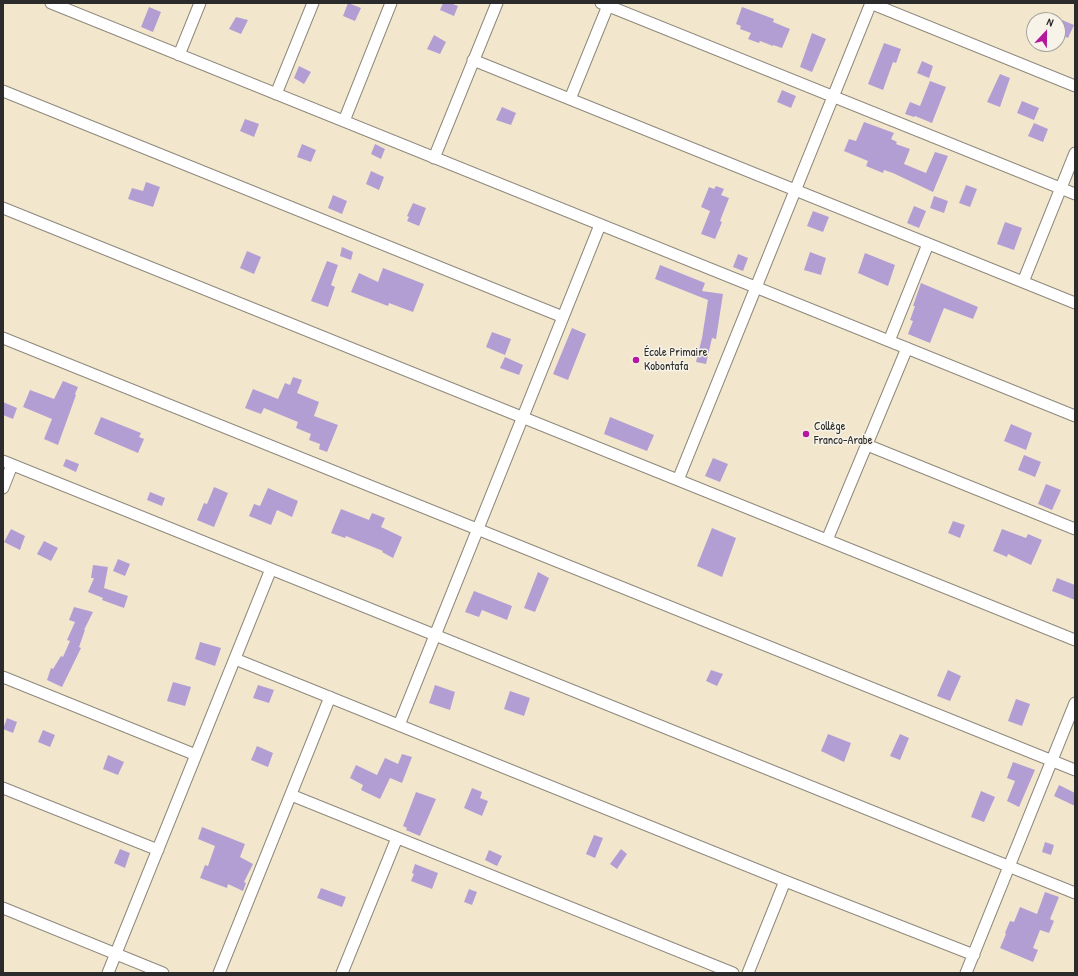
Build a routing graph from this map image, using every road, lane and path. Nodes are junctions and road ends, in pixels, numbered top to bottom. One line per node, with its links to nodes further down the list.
1 (51, 3): 8 (street)
2 (200, 3): 8 (street)
3 (313, 3): 12 (street)
4 (391, 3): 15 (street)
5 (497, 3): 9 (street)
6 (870, 3): 10 (street); 13 (street)
7 (606, 4): 13 (street); 14 (street)
8 (179, 55): 12 (street)
9 (473, 60): 14 (street); 17 (street)
10 (1075, 86)
11 (3, 91): 27 (street)
12 (276, 94): 15 (street)
13 (833, 97): 18 (street); 19 (street)
14 (570, 99): 19 (street)
15 (344, 121): 17 (street)
16 (1075, 153): 18 (street)
17 (434, 158): 22 (street)
18 (1060, 188): 20 (street); 24 (street)
19 (795, 190): 23 (street); 25 (street)
20 (1075, 194)
21 (3, 208): 32 (street)
22 (600, 225): 25 (street); 27 (street)
23 (928, 244): 24 (street); 29 (street)
24 (1023, 282): 26 (street)
25 (756, 288): 29 (street); 35 (street)
26 (1075, 303)
27 (563, 317): 32 (street)
28 (3, 338): 37 (street)
29 (889, 341): 30 (street)
30 (907, 348): 31 (street); 33 (street)
31 (1075, 416)
32 (523, 417): 35 (street); 37 (street)
33 (867, 445): 38 (street); 39 (street)
34 (8, 463): 36 (street); 40 (street)
35 (678, 480): 39 (street)
36 (3, 488)
37 (478, 529): 41 (street); 49 (street)
38 (1075, 529)
39 (828, 540): 42 (street)
40 (271, 569): 41 (street); 43 (street)
41 (435, 635): 47 (street); 55 (street)
42 (1075, 640)
43 (235, 659): 45 (street); 48 (street)
44 (3, 677): 48 (street)
45 (330, 697): 47 (street); 52 (street)
46 (1075, 703): 49 (street)
47 (399, 725): 56 (street)
48 (196, 755): 54 (street)
49 (1052, 761): 50 (street); 55 (street)
50 (1075, 770)
51 (3, 788): 54 (street)
52 (291, 795): 53 (street); 63 (street)
53 (397, 838): 64 (street); 65 (street)
54 (158, 850): 59 (street)
55 (1009, 867): 57 (street); 60 (street)
56 (785, 880): 60 (street); 66 (street)
57 (1075, 893)
58 (3, 908): 59 (street)
59 (116, 954): 61 (street); 62 (street)
60 (974, 955): 67 (street)
61 (108, 973)
62 (163, 973)
63 (219, 973)
64 (342, 973)
65 (732, 973)
66 (748, 973)
67 (966, 973)

